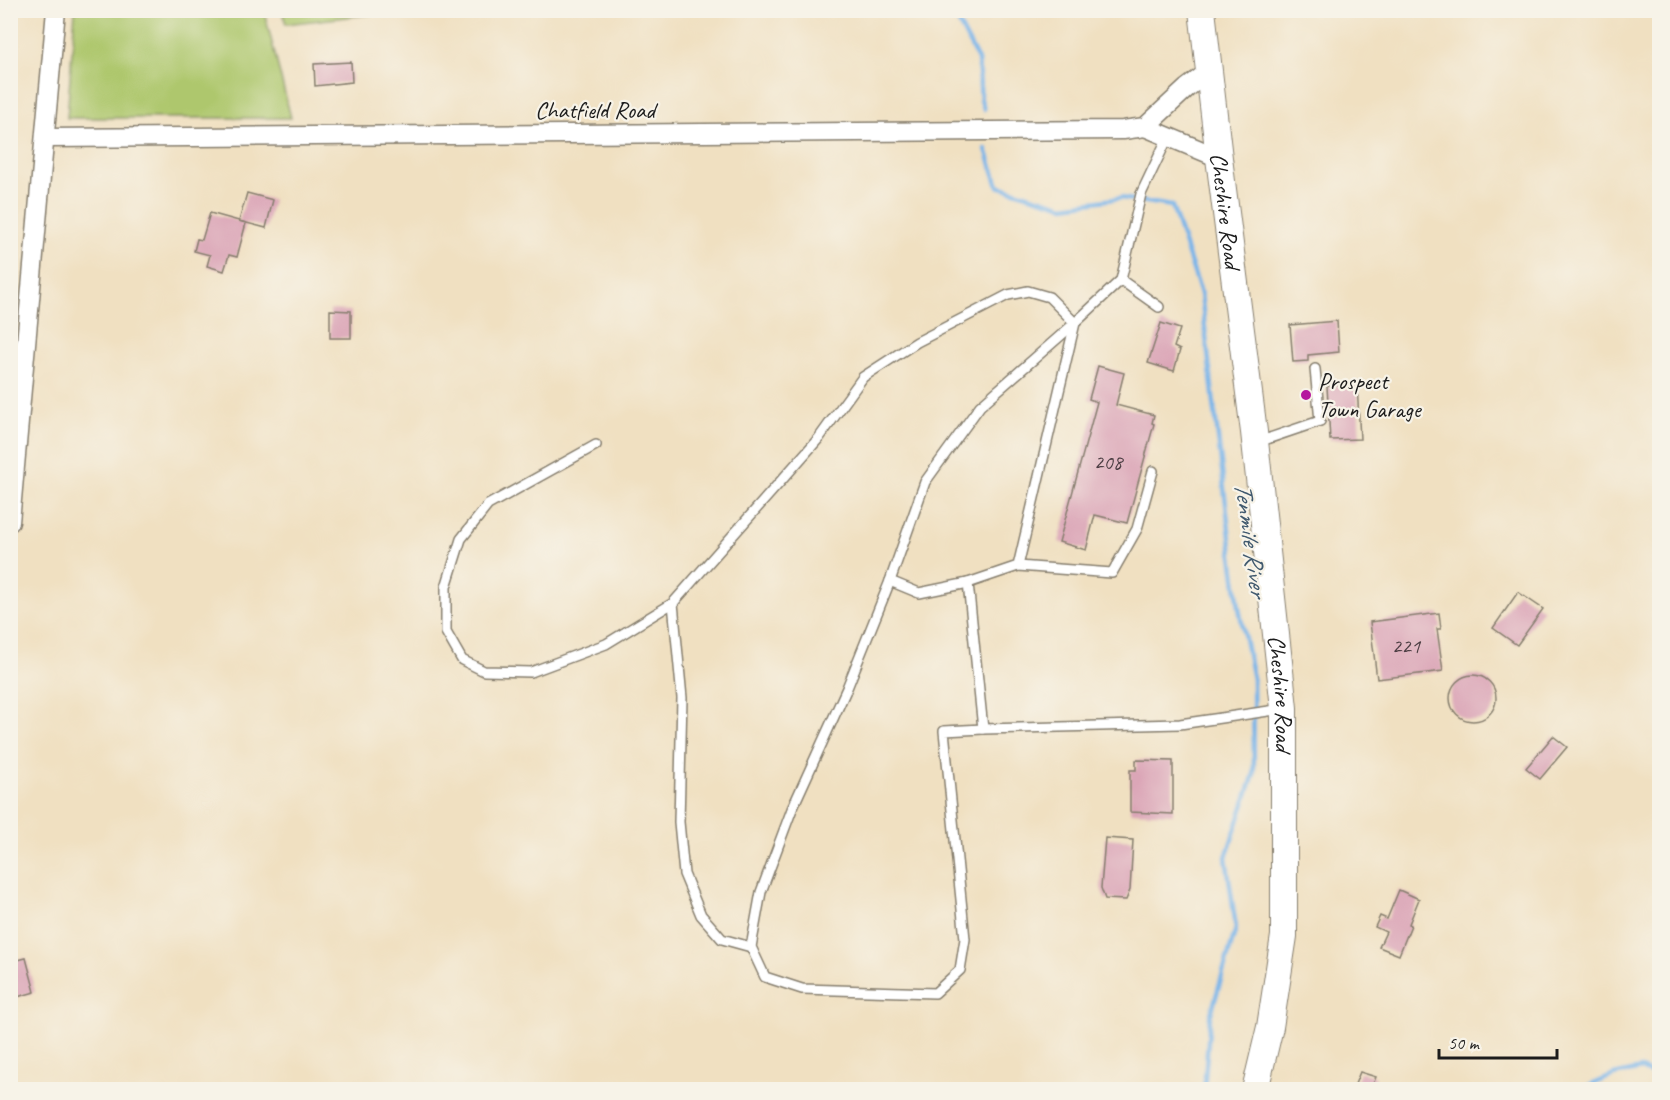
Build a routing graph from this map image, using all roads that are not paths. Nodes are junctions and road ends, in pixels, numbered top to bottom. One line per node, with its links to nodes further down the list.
1 (56, 10): 6 (street)
2 (1202, 10): 3 (main road, Cheshire Road)
3 (1208, 72): 4 (street); 7 (main road, Cheshire Road)
4 (1145, 127): 5 (street, Chatfield Road); 6 (street, Chatfield Road)
5 (1169, 135): 7 (street, Chatfield Road); 8 (lane)
6 (45, 138): 15 (street)
7 (1219, 158): 12 (main road, Cheshire Road)
8 (1122, 280): 9 (lane); 10 (lane)
9 (1159, 307)
10 (1075, 323): 16 (lane); 17 (lane); 19 (lane)
11 (1315, 369): 12 (lane)
12 (1255, 443): 20 (main road, Cheshire Road)
13 (596, 445): 19 (lane)
14 (1153, 471): 16 (lane)
15 (10, 522)
16 (1018, 566): 18 (lane)
17 (890, 581): 18 (lane); 22 (lane)
18 (968, 583): 21 (lane)
19 (673, 603): 22 (lane)
20 (1274, 710): 21 (lane); 23 (main road, Cheshire Road)
21 (984, 729): 22 (lane)
22 (751, 947)
23 (1256, 1089)

